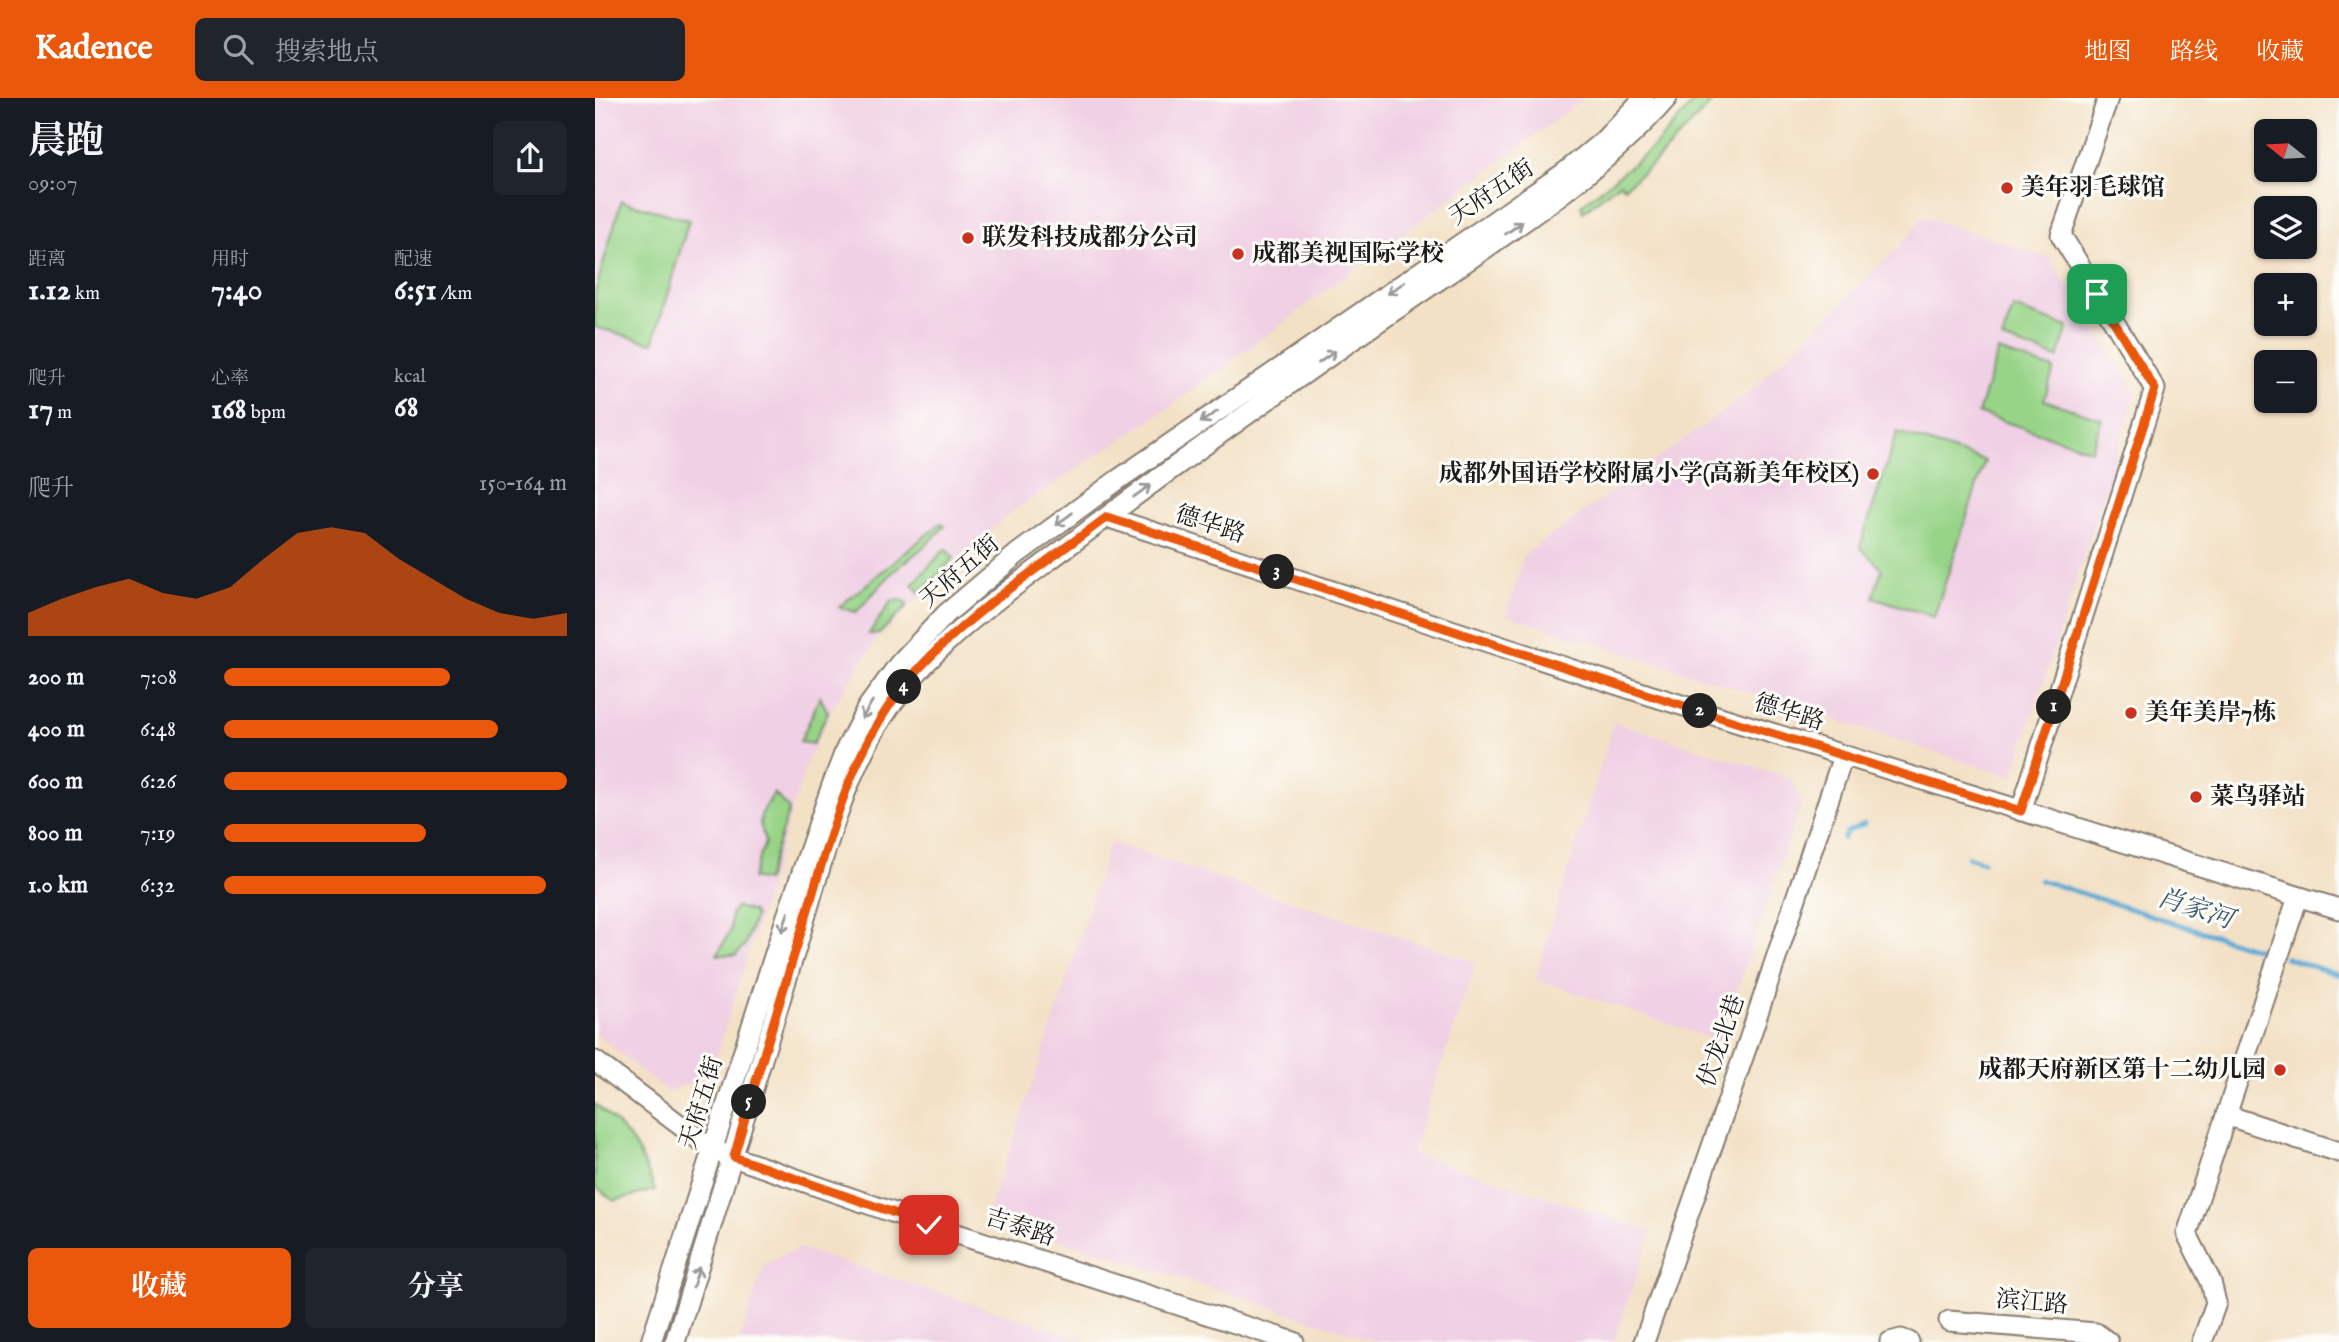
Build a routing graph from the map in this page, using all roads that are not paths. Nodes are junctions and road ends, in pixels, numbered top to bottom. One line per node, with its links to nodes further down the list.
1 (1644, 98): 11 (street, 天府五街, one-way to 11)
2 (1667, 98): 4 (street, 天府五街, one-way to 2)
3 (2108, 98): 6 (street)
4 (1107, 517): 5 (street, 德华路); 13 (street, 天府五街)
5 (1843, 756): 6 (street, 德华路); 15 (street, 伏龙北巷)
6 (2021, 811): 7 (street, 德华路)
7 (2298, 897): 8 (street, 德华路); 10 (street)
8 (2339, 909)
9 (595, 1061): 11 (street, 吉泰路)
10 (2226, 1115): 12 (street); 22 (street)
11 (713, 1150): 13 (street, 吉泰路); 16 (street, 天府五街)
12 (2339, 1152)
13 (734, 1157): 17 (street, 天府五街, one-way to 13); 18 (street, 吉泰路)
14 (1949, 1321): 21 (street, 滨江路)
15 (1649, 1341)
16 (651, 1342)
17 (675, 1342)
18 (1294, 1342)
19 (1890, 1342): 20 (street)
20 (1909, 1342)
21 (2108, 1342)
22 (2202, 1342)

